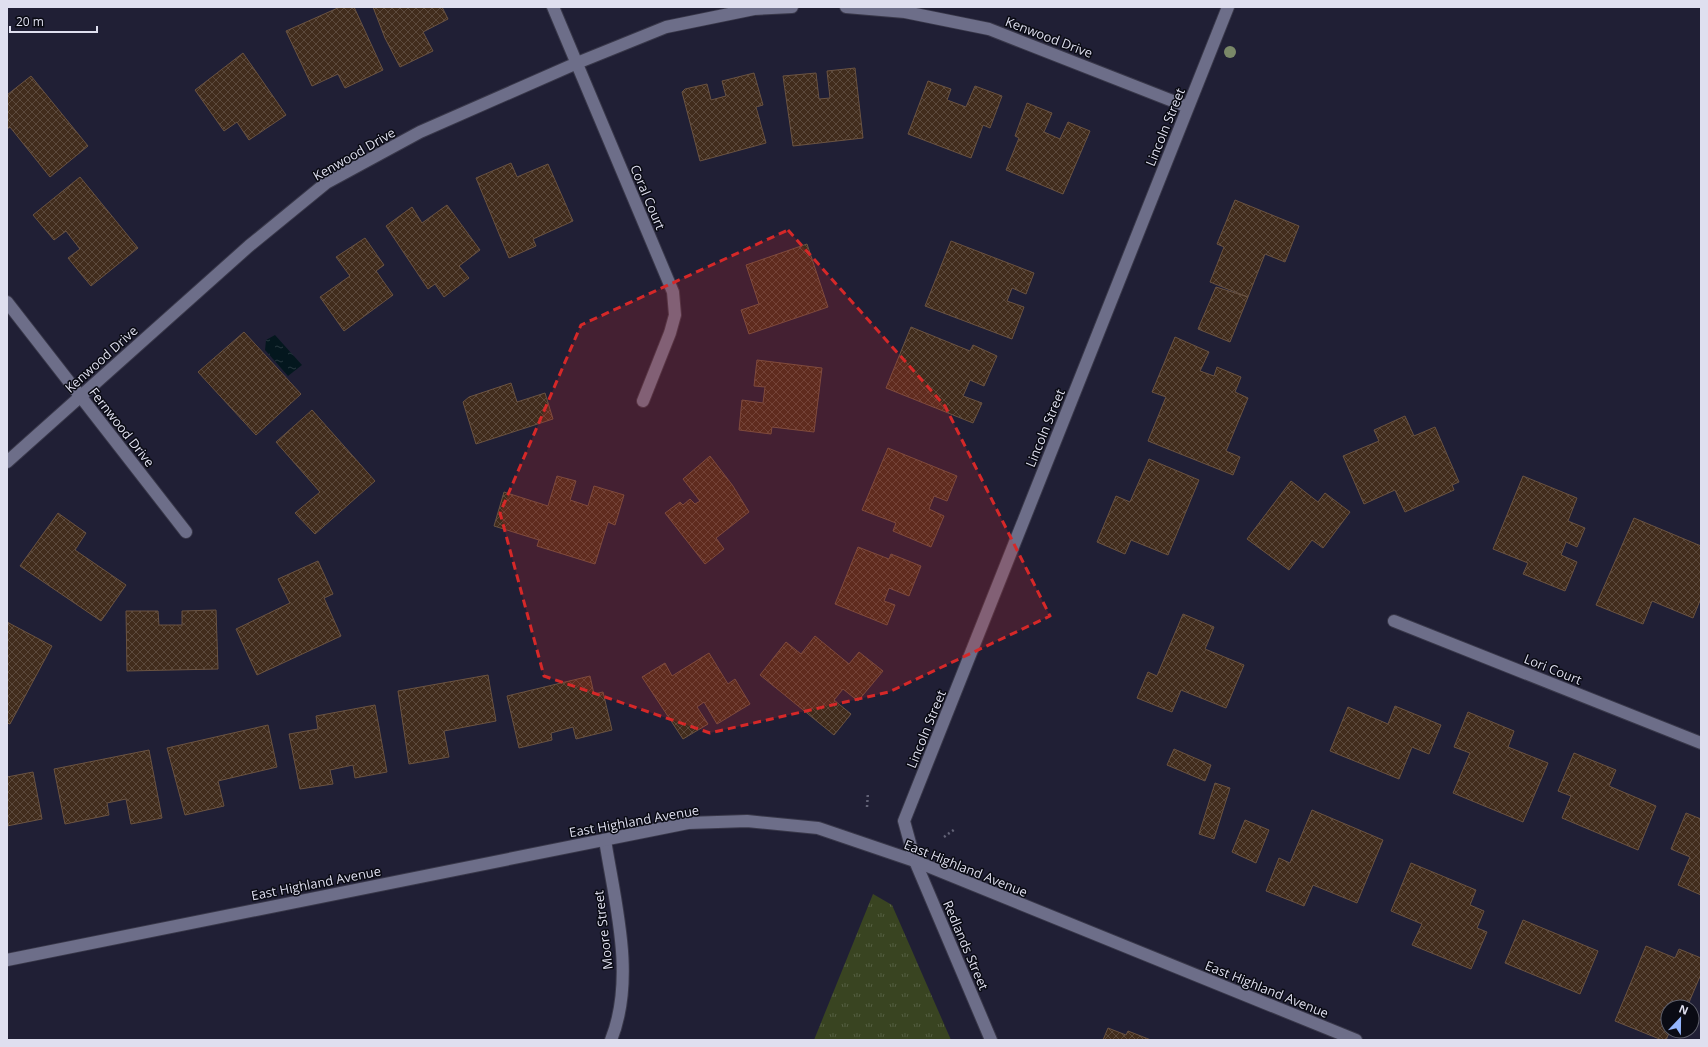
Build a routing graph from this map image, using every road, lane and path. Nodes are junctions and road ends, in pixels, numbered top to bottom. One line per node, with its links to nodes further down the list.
1 (553, 7): 5 (street, Coral Court)
2 (792, 7): 5 (street, Kenwood Drive)
3 (846, 7): 6 (street, Kenwood Drive)
4 (1228, 7): 6 (street, Lincoln Street)
5 (576, 63): 8 (street, Kenwood Drive); 9 (street, Coral Court)
6 (1188, 107): 19 (street, Lincoln Street)
7 (7, 302): 8 (street, Fernwood Drive)
8 (80, 396): 10 (street, Kenwood Drive); 11 (street, Fernwood Drive)
9 (642, 401)
10 (7, 462)
11 (186, 532)
12 (1394, 621): 13 (street, Lori Court)
13 (1701, 743)
14 (868, 792): 15 (path)
15 (867, 807)
16 (955, 829): 17 (path)
17 (944, 837)
18 (605, 840): 19 (street, East Highland Avenue); 20 (street, East Highland Avenue); 21 (street, Moore Street)
19 (914, 861): 22 (street, Redlands Street); 23 (street, East Highland Avenue)
20 (7, 960)
21 (611, 1040)
22 (991, 1040)
23 (1356, 1040)

